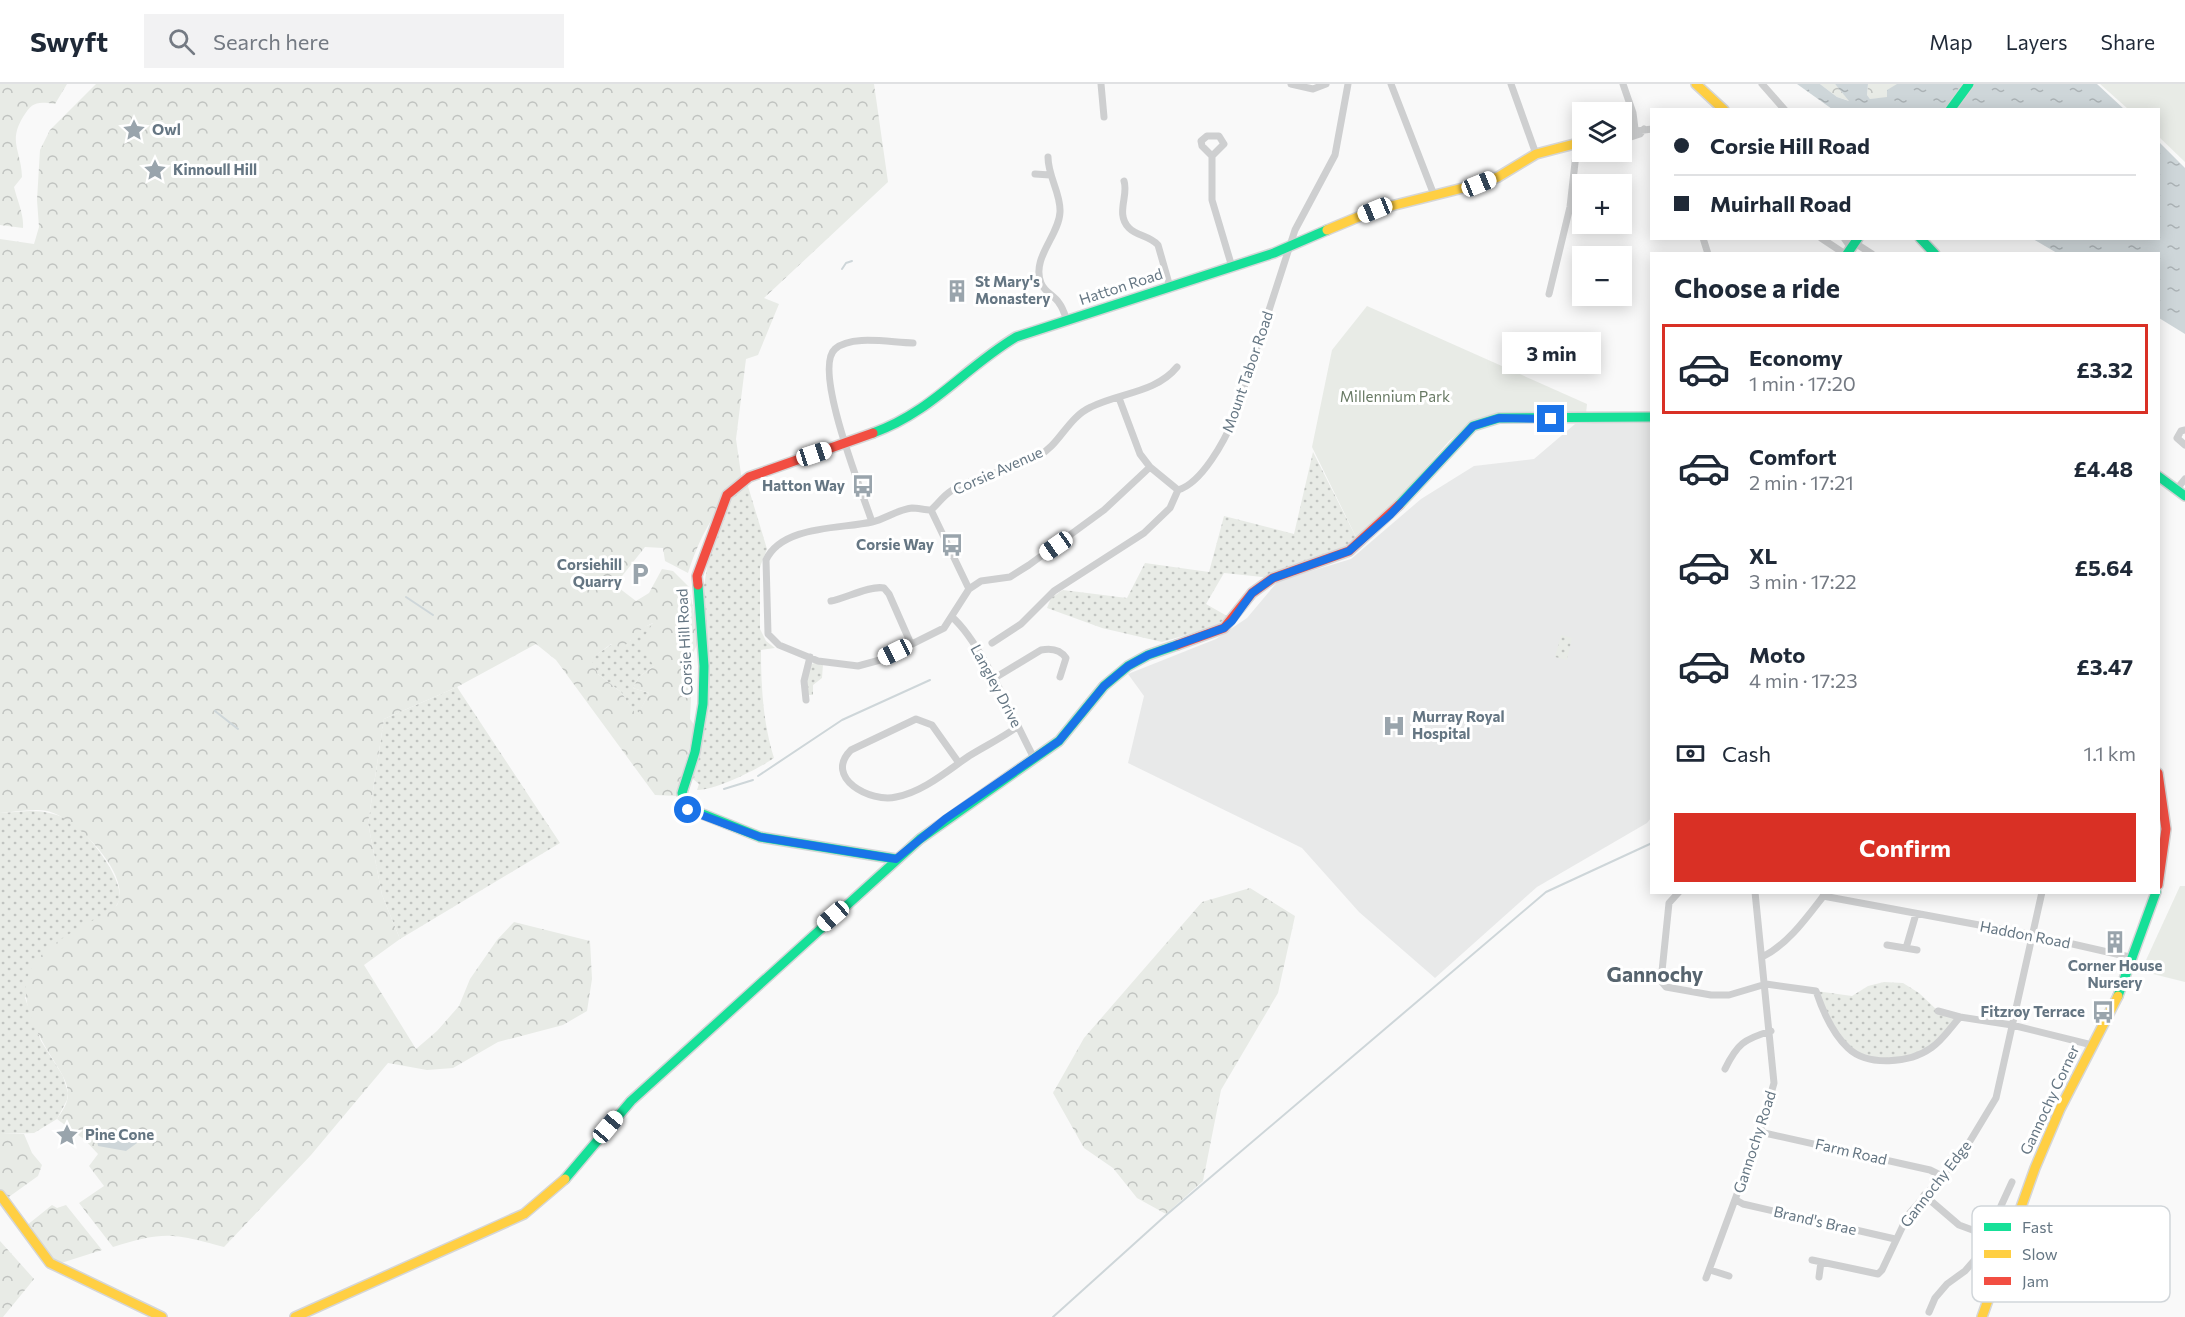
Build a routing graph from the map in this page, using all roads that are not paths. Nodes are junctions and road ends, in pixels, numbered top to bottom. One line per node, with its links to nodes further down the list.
1 (1101, 84): 14 (street)
2 (1291, 84): 3 (street)
3 (1326, 84)
4 (1348, 84): 30 (street, Mount Tabor Road)
5 (1391, 84): 27 (street)
6 (1511, 84): 20 (street)
7 (1623, 84): 15 (street)
8 (1696, 84): 11 (street)
9 (1762, 84): 12 (street)
10 (1969, 84): 13 (street)
11 (1722, 108)
12 (1783, 108)
13 (1951, 108)
14 (1104, 117)
15 (1635, 129): 16 (street); 17 (street)
16 (1648, 129): 18 (street)
17 (1632, 130)
18 (1632, 137)
19 (1572, 145): 20 (street, Hatton Road)
20 (1536, 154): 27 (street, Hatton Road)
21 (1212, 156): 34 (street)
22 (1048, 157): 25 (street)
23 (1575, 162): 36 (street)
24 (1035, 174): 25 (street)
25 (1050, 175): 37 (street)
26 (1124, 181): 35 (street)
27 (1434, 195): 30 (street, Hatton Road)
28 (1828, 240): 31 (street)
29 (1922, 240): 33 (street)
30 (1293, 245): 34 (street, Hatton Road); 48 (street, Mount Tabor Road)
31 (1851, 247): 32 (street)
32 (1866, 252)
33 (1933, 252)
34 (1232, 267): 35 (street, Hatton Road)
35 (1170, 287): 37 (street, Hatton Road)
36 (1549, 294)
37 (1067, 321): 43 (street, Hatton Road)
38 (913, 343): 43 (street)
39 (1178, 367): 40 (street, Corsie Avenue)
40 (1119, 398): 45 (street); 51 (street, Corsie Avenue)
41 (1650, 417): 63 (street)
42 (2185, 430): 44 (street)
43 (844, 444): 52 (street); 67 (street, Corsie Hill Road)
44 (2185, 444)
45 (1150, 467): 48 (street); 53 (street)
46 (2160, 478): 49 (street)
47 (2185, 479): 49 (street)
48 (1178, 490): 56 (street, Mount Tabor Road)
49 (2176, 490): 50 (street)
50 (2185, 496)
51 (931, 510): 52 (street); 53 (street)
52 (872, 522): 58 (street)
53 (969, 589): 55 (street)
54 (831, 601): 57 (street)
55 (952, 617): 57 (street); 60 (street, Langley Drive)
56 (992, 643)
57 (911, 644): 58 (street)
58 (810, 657): 61 (street)
59 (1060, 677): 60 (street)
60 (993, 680): 62 (street, Langley Drive)
61 (806, 700)
62 (1017, 727): 63 (street, Langley Drive); 64 (street)
63 (1034, 758): 67 (street)
64 (959, 763): 64 (street)
65 (2160, 795): 66 (street)
66 (2163, 827): 68 (street)
67 (896, 859): 108 (street)
68 (2160, 877)
69 (1677, 894): 81 (street)
70 (1755, 894): 79 (street, Gannochy Road)
71 (1825, 894): 74 (street, Haddon Road); 79 (street)
72 (2042, 894): 75 (street, Gannochy Edge)
73 (2156, 894): 80 (street)
74 (1916, 914): 75 (street, Haddon Road); 77 (street)
75 (2033, 935): 80 (street, Haddon Road); 84 (street, Gannochy Edge)
76 (1887, 945): 77 (street)
77 (1906, 948): 78 (street)
78 (1917, 950)
79 (1764, 956): 81 (street, Gannochy Road)
80 (2134, 958): 86 (street)
81 (1766, 984): 83 (street); 85 (street, Gannochy Road)
82 (1938, 1011): 83 (street)
83 (1960, 1017): 84 (street)
84 (2012, 1025): 86 (street); 89 (street, Gannochy Edge)
85 (1771, 1031): 87 (street); 88 (street, Gannochy Road)
86 (2092, 1045): 95 (street, Gannochy Corner)
87 (1725, 1069)
88 (1760, 1132): 89 (street, Farm Road); 93 (street, Gannochy Road)
89 (1942, 1176): 92 (street, Gannochy Edge)
90 (2012, 1182): 94 (street)
91 (0, 1195): 107 (street)
92 (1924, 1195): 96 (street); 97 (street, Gannochy Edge)
93 (1736, 1200): 97 (street, Brand's Brae); 101 (street, Gannochy Road)
94 (2000, 1206)
95 (2021, 1206)
96 (1972, 1230)
97 (1895, 1239): 99 (street, Gannochy Edge)
98 (1812, 1260): 99 (street)
99 (1821, 1262): 103 (street)
100 (1972, 1265): 106 (street)
101 (1710, 1270): 102 (street); 104 (street, Gannochy Road)
102 (1729, 1276)
103 (1820, 1277)
104 (1706, 1278)
105 (1987, 1302): 109 (street, Gannochy Corner)
106 (1929, 1312)
107 (162, 1317)
108 (295, 1317)
109 (1982, 1317)

